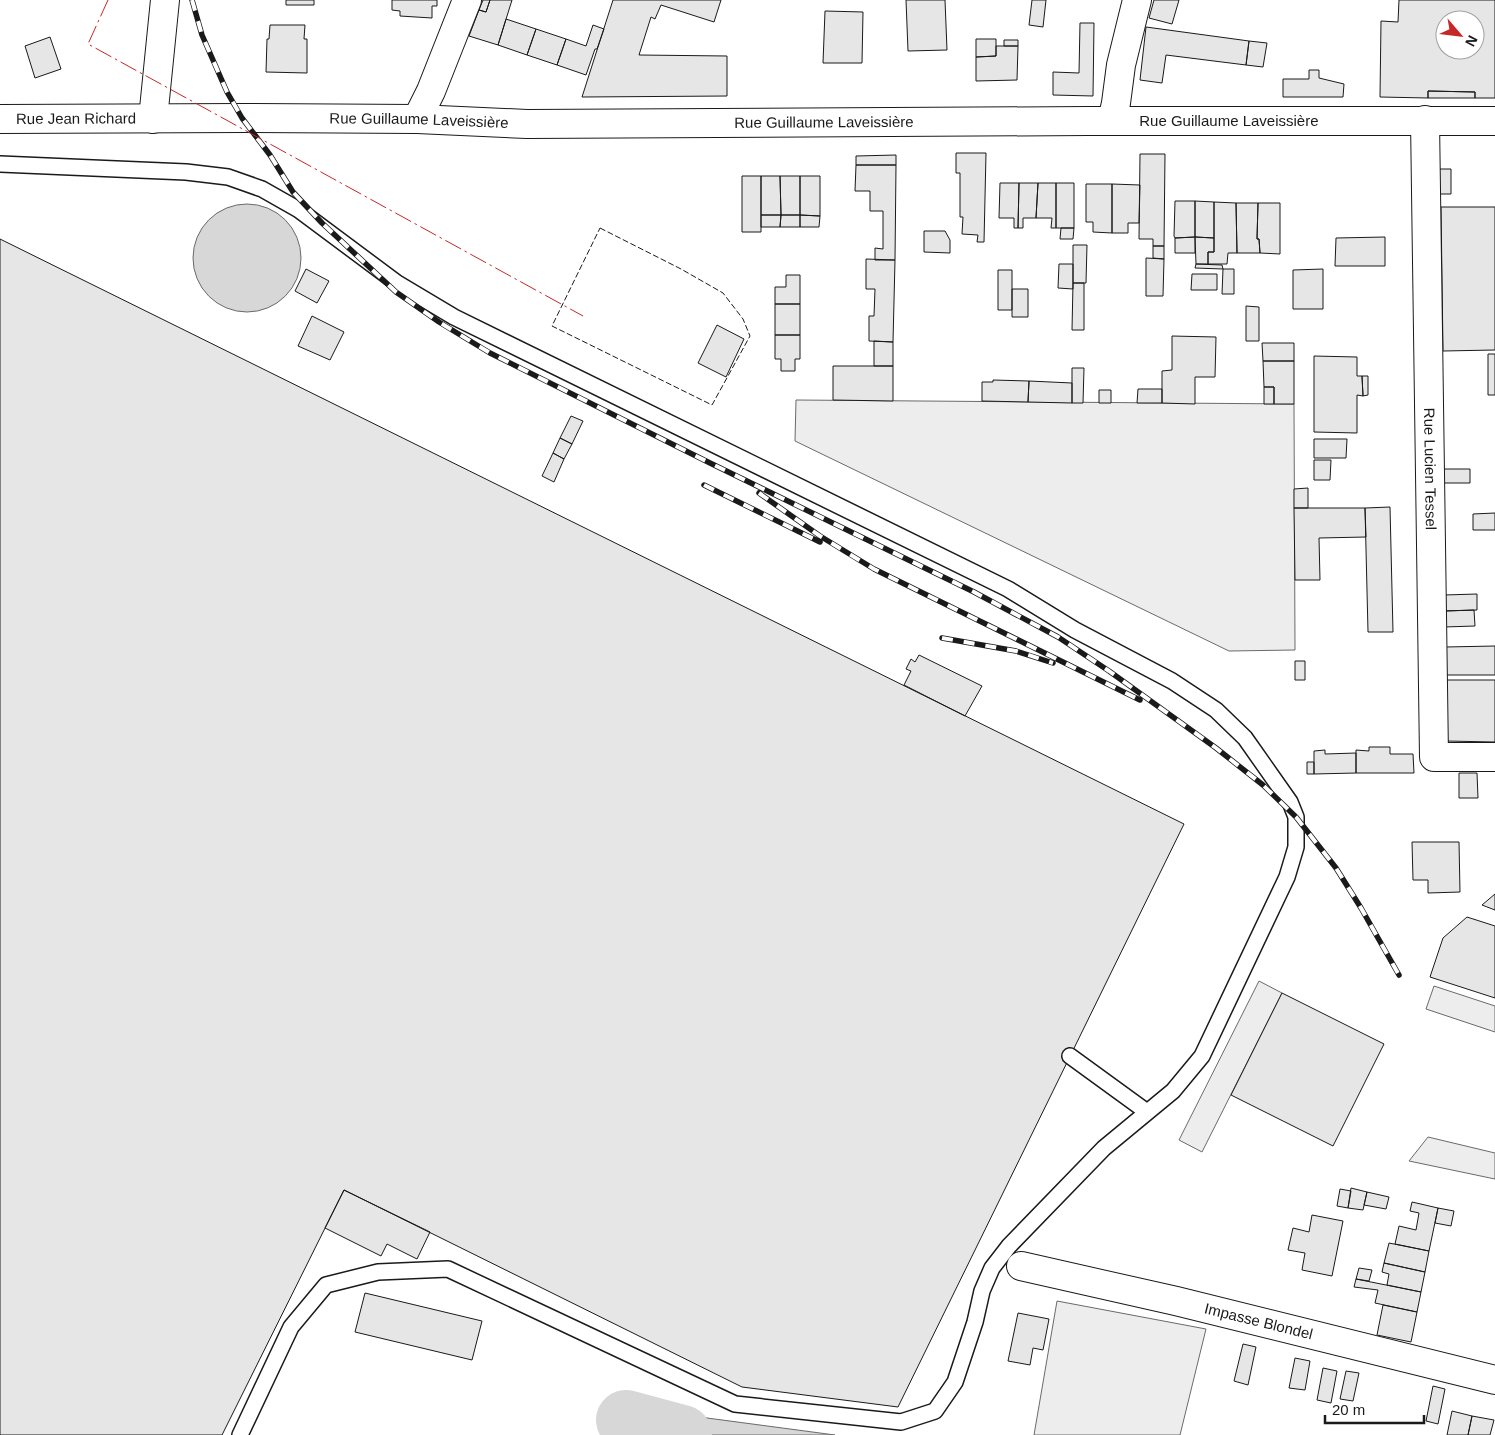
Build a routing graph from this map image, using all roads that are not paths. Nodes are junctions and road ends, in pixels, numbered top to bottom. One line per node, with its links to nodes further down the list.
1 (165, 0): 5 (street)
2 (467, 0): 6 (street)
3 (1137, 0): 8 (street)
4 (0, 119): 5 (street, Rue Jean Richard)
5 (152, 119): 6 (street, Rue Guillaume Laveissière)
6 (417, 120): 8 (street, Rue Guillaume Laveissière)
7 (1425, 120): 8 (street, Rue Guillaume Laveissière); 9 (street, Rue Guillaume Laveissière); 11 (street, Rue Lucien Tessel)
8 (1112, 121)
9 (1495, 121)
10 (0, 164): 13 (lane)
11 (1495, 758)
12 (1070, 1056): 13 (lane)
13 (1147, 1112): 16 (lane)
14 (1021, 1266): 15 (street, Impasse Blondel)
15 (1495, 1380)
16 (240, 1435)

